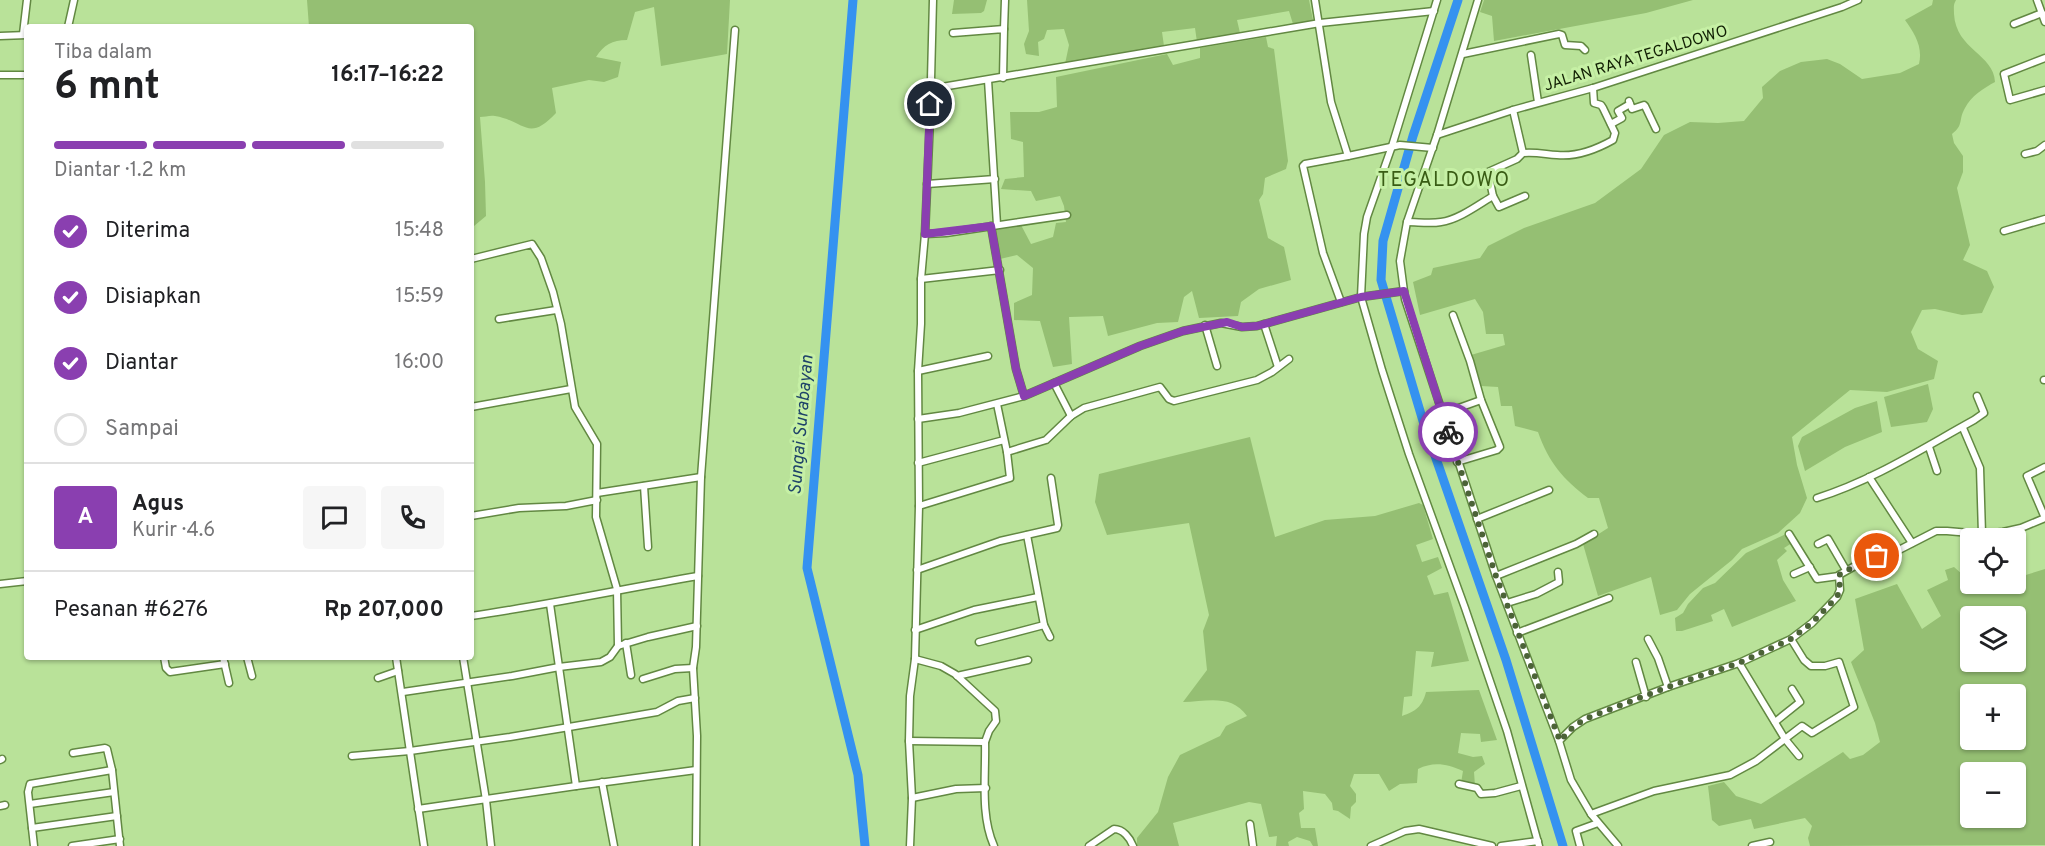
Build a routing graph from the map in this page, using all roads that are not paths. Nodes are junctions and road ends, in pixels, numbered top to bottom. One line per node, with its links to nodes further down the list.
1 (27, 0): 15 (street)
2 (74, 0): 16 (street)
3 (933, 0): 32 (street)
4 (1005, 0): 18 (street)
5 (1315, 0): 14 (street)
6 (1437, 0): 11 (street)
7 (1478, 0): 24 (street)
8 (1858, 0): 10 (street, JALAN RAYA TEGALDOWO)
9 (2037, 0): 12 (street)
10 (1846, 4): 31 (street, JALAN RAYA TEGALDOWO)
11 (1434, 11): 14 (street); 40 (street)
12 (2042, 13): 13 (street); 17 (street)
13 (2045, 22)
14 (1320, 23): 29 (street); 44 (street)
15 (26, 24)
16 (69, 24)
17 (2014, 24)
18 (1004, 28): 20 (street); 29 (street)
19 (735, 30): 89 (street)
20 (953, 33)
21 (24, 35): 22 (street)
22 (0, 36)
23 (1585, 50): 24 (street)
24 (1463, 54): 38 (street)
25 (1531, 55): 34 (street)
26 (2045, 58): 33 (street)
27 (0, 75): 28 (street)
28 (24, 75)
29 (1003, 78): 30 (street)
30 (988, 80): 32 (street); 45 (street)
31 (1593, 88): 34 (street, JALAN RAYA TEGALDOWO); 36 (street)
32 (933, 89): 46 (street)
33 (2045, 90)
34 (1539, 102): 35 (street, JALAN RAYA TEGALDOWO)
35 (1513, 110): 38 (street, JALAN RAYA TEGALDOWO); 42 (street)
36 (1611, 124): 37 (street); 42 (street)
37 (1656, 129)
38 (1437, 135): 41 (street)
39 (2045, 145): 43 (street)
40 (1392, 147): 41 (street); 44 (street); 59 (street)
41 (1433, 148): 51 (street)
42 (1523, 153): 47 (street)
43 (2025, 154)
44 (1348, 156): 60 (street)
45 (995, 179): 46 (street); 52 (street)
46 (927, 184): 54 (street)
47 (1493, 196): 48 (street); 51 (street)
48 (1525, 196)
49 (1067, 215): 52 (street)
50 (2045, 219): 53 (street)
51 (1407, 222): 58 (street)
52 (994, 226): 54 (street); 56 (street)
53 (2004, 231)
54 (925, 234): 57 (street)
55 (474, 258): 61 (street)
56 (1000, 270): 57 (street); 73 (street)
57 (924, 278): 70 (street)
58 (1401, 292): 59 (street); 78 (street)
59 (1365, 297): 60 (street); 176 (street)
60 (1341, 302): 64 (street)
61 (556, 310): 63 (street); 72 (street)
62 (1453, 315): 75 (street)
63 (499, 319)
64 (1264, 324): 65 (street); 69 (street)
65 (1205, 325): 68 (street); 71 (street)
66 (988, 356): 70 (street)
67 (1289, 359): 69 (street)
68 (1217, 366)
69 (1278, 367): 79 (street)
70 (920, 371): 80 (street)
71 (1054, 383): 73 (street); 79 (street)
72 (571, 389): 77 (street); 94 (street)
73 (1024, 396): 76 (street)
74 (1977, 396): 81 (street)
75 (1481, 400): 78 (street); 85 (street)
76 (997, 405): 80 (street); 82 (street)
77 (474, 406)
78 (1444, 413): 85 (street)
79 (1071, 416): 84 (street)
80 (920, 419): 86 (street)
81 (1963, 428): 83 (street); 100 (street)
82 (1004, 440): 84 (street); 86 (street)
83 (1929, 447): 88 (street); 90 (street)
84 (1007, 452): 96 (street)
85 (1461, 461): 98 (street)
86 (921, 463): 96 (street)
87 (2045, 467): 99 (street)
88 (1937, 471)
89 (701, 477): 92 (street); 115 (street)
90 (1869, 477): 95 (street); 106 (street)
91 (1051, 478): 105 (street)
92 (644, 486): 94 (street); 108 (street)
93 (1549, 490): 98 (street)
94 (597, 496): 97 (street); 119 (street)
95 (1817, 498)
96 (922, 505): 110 (street)
97 (474, 516)
98 (1481, 517): 113 (street)
99 (2045, 518): 101 (street)
100 (1982, 528)
101 (2021, 528)
102 (1960, 532): 106 (street)
103 (1594, 534): 113 (street)
104 (1789, 534): 109 (street)
105 (1027, 535): 110 (street); 120 (street)
106 (1912, 543): 111 (street)
107 (1818, 544): 111 (street)
108 (648, 547)
109 (1810, 567): 114 (street); 116 (street)
110 (917, 570): 127 (street)
111 (1846, 570): 116 (street)
112 (1558, 572): 122 (street)
113 (1501, 574): 122 (street)
114 (1794, 574)
115 (698, 576): 119 (street); 126 (street)
116 (1839, 576): 131 (street)
117 (24, 581): 118 (street)
118 (0, 584)
119 (617, 589): 123 (street); 134 (street)
120 (1038, 597): 125 (street); 127 (street)
121 (1609, 598): 128 (street)
122 (1511, 602): 128 (street)
123 (550, 604): 124 (street); 144 (street)
124 (474, 616)
125 (1044, 625): 129 (street); 132 (street)
126 (696, 626): 133 (street); 145 (street)
127 (915, 630): 135 (street)
128 (1522, 631): 164 (street)
129 (1050, 637)
130 (1648, 639): 154 (street)
131 (1791, 639): 143 (street); 161 (street)
132 (979, 642)
133 (626, 644): 134 (street); 147 (street)
134 (618, 646): 144 (street)
135 (915, 659): 149 (street); 163 (street)
136 (165, 660): 137 (street)
137 (224, 660): 153 (street)
138 (248, 660): 148 (street)
139 (396, 660): 146 (street)
140 (464, 660): 152 (street)
141 (1028, 660): 149 (street)
142 (1636, 662): 157 (street)
143 (1739, 663): 154 (street); 159 (street)
144 (558, 667): 152 (street); 160 (street)
145 (693, 668): 151 (street); 158 (street)
146 (398, 671): 150 (street); 156 (street)
147 (632, 675)
148 (252, 676)
149 (957, 676): 165 (street)
150 (378, 678)
151 (643, 679)
152 (467, 681): 156 (street); 162 (street)
153 (229, 683)
154 (1668, 687): 157 (street)
155 (1792, 689): 159 (street)
156 (403, 692): 166 (street)
157 (1646, 697): 164 (street)
158 (695, 698): 160 (street); 171 (street)
159 (1775, 722): 161 (street)
160 (565, 726): 162 (street); 174 (street)
161 (1785, 739): 169 (street); 182 (street)
162 (476, 740): 166 (street); 179 (street)
163 (909, 741): 165 (street); 178 (street)
164 (1560, 741): 182 (street)
165 (986, 742): 175 (street)
166 (410, 751): 168 (street); 181 (street)
167 (74, 753): 170 (street)
168 (352, 756)
169 (1799, 756)
170 (112, 770): 177 (street); 180 (street)
171 (696, 770): 172 (street); 196 (street)
172 (602, 782): 174 (street); 195 (street)
173 (1459, 784): 176 (street)
174 (576, 786): 179 (street)
175 (986, 788): 178 (street); 198 (street)
176 (1517, 788): 189 (street)
177 (114, 792): 180 (street); 183 (street)
178 (912, 798): 197 (street)
179 (486, 800): 181 (street); 194 (street)
180 (30, 804): 186 (street)
181 (418, 809): 193 (street)
182 (1591, 814): 184 (street)
183 (117, 816): 186 (street); 188 (street)
184 (1598, 823): 205 (street); 206 (street)
185 (1250, 824): 201 (street)
186 (32, 828): 191 (street)
187 (1770, 842): 207 (street)
188 (120, 843): 190 (street)
189 (1539, 843): 204 (street)
190 (93, 844): 192 (street)
191 (34, 846)
192 (72, 846)
193 (424, 846)
194 (491, 846)
195 (614, 846)
196 (696, 846)
197 (910, 846)
198 (994, 846)
199 (1089, 846): 200 (street)
200 (1133, 846)
201 (1251, 846)
202 (1371, 846): 203 (street)
203 (1492, 846)
204 (1502, 846)
205 (1580, 846)
206 (1618, 846)
207 (1752, 846)

